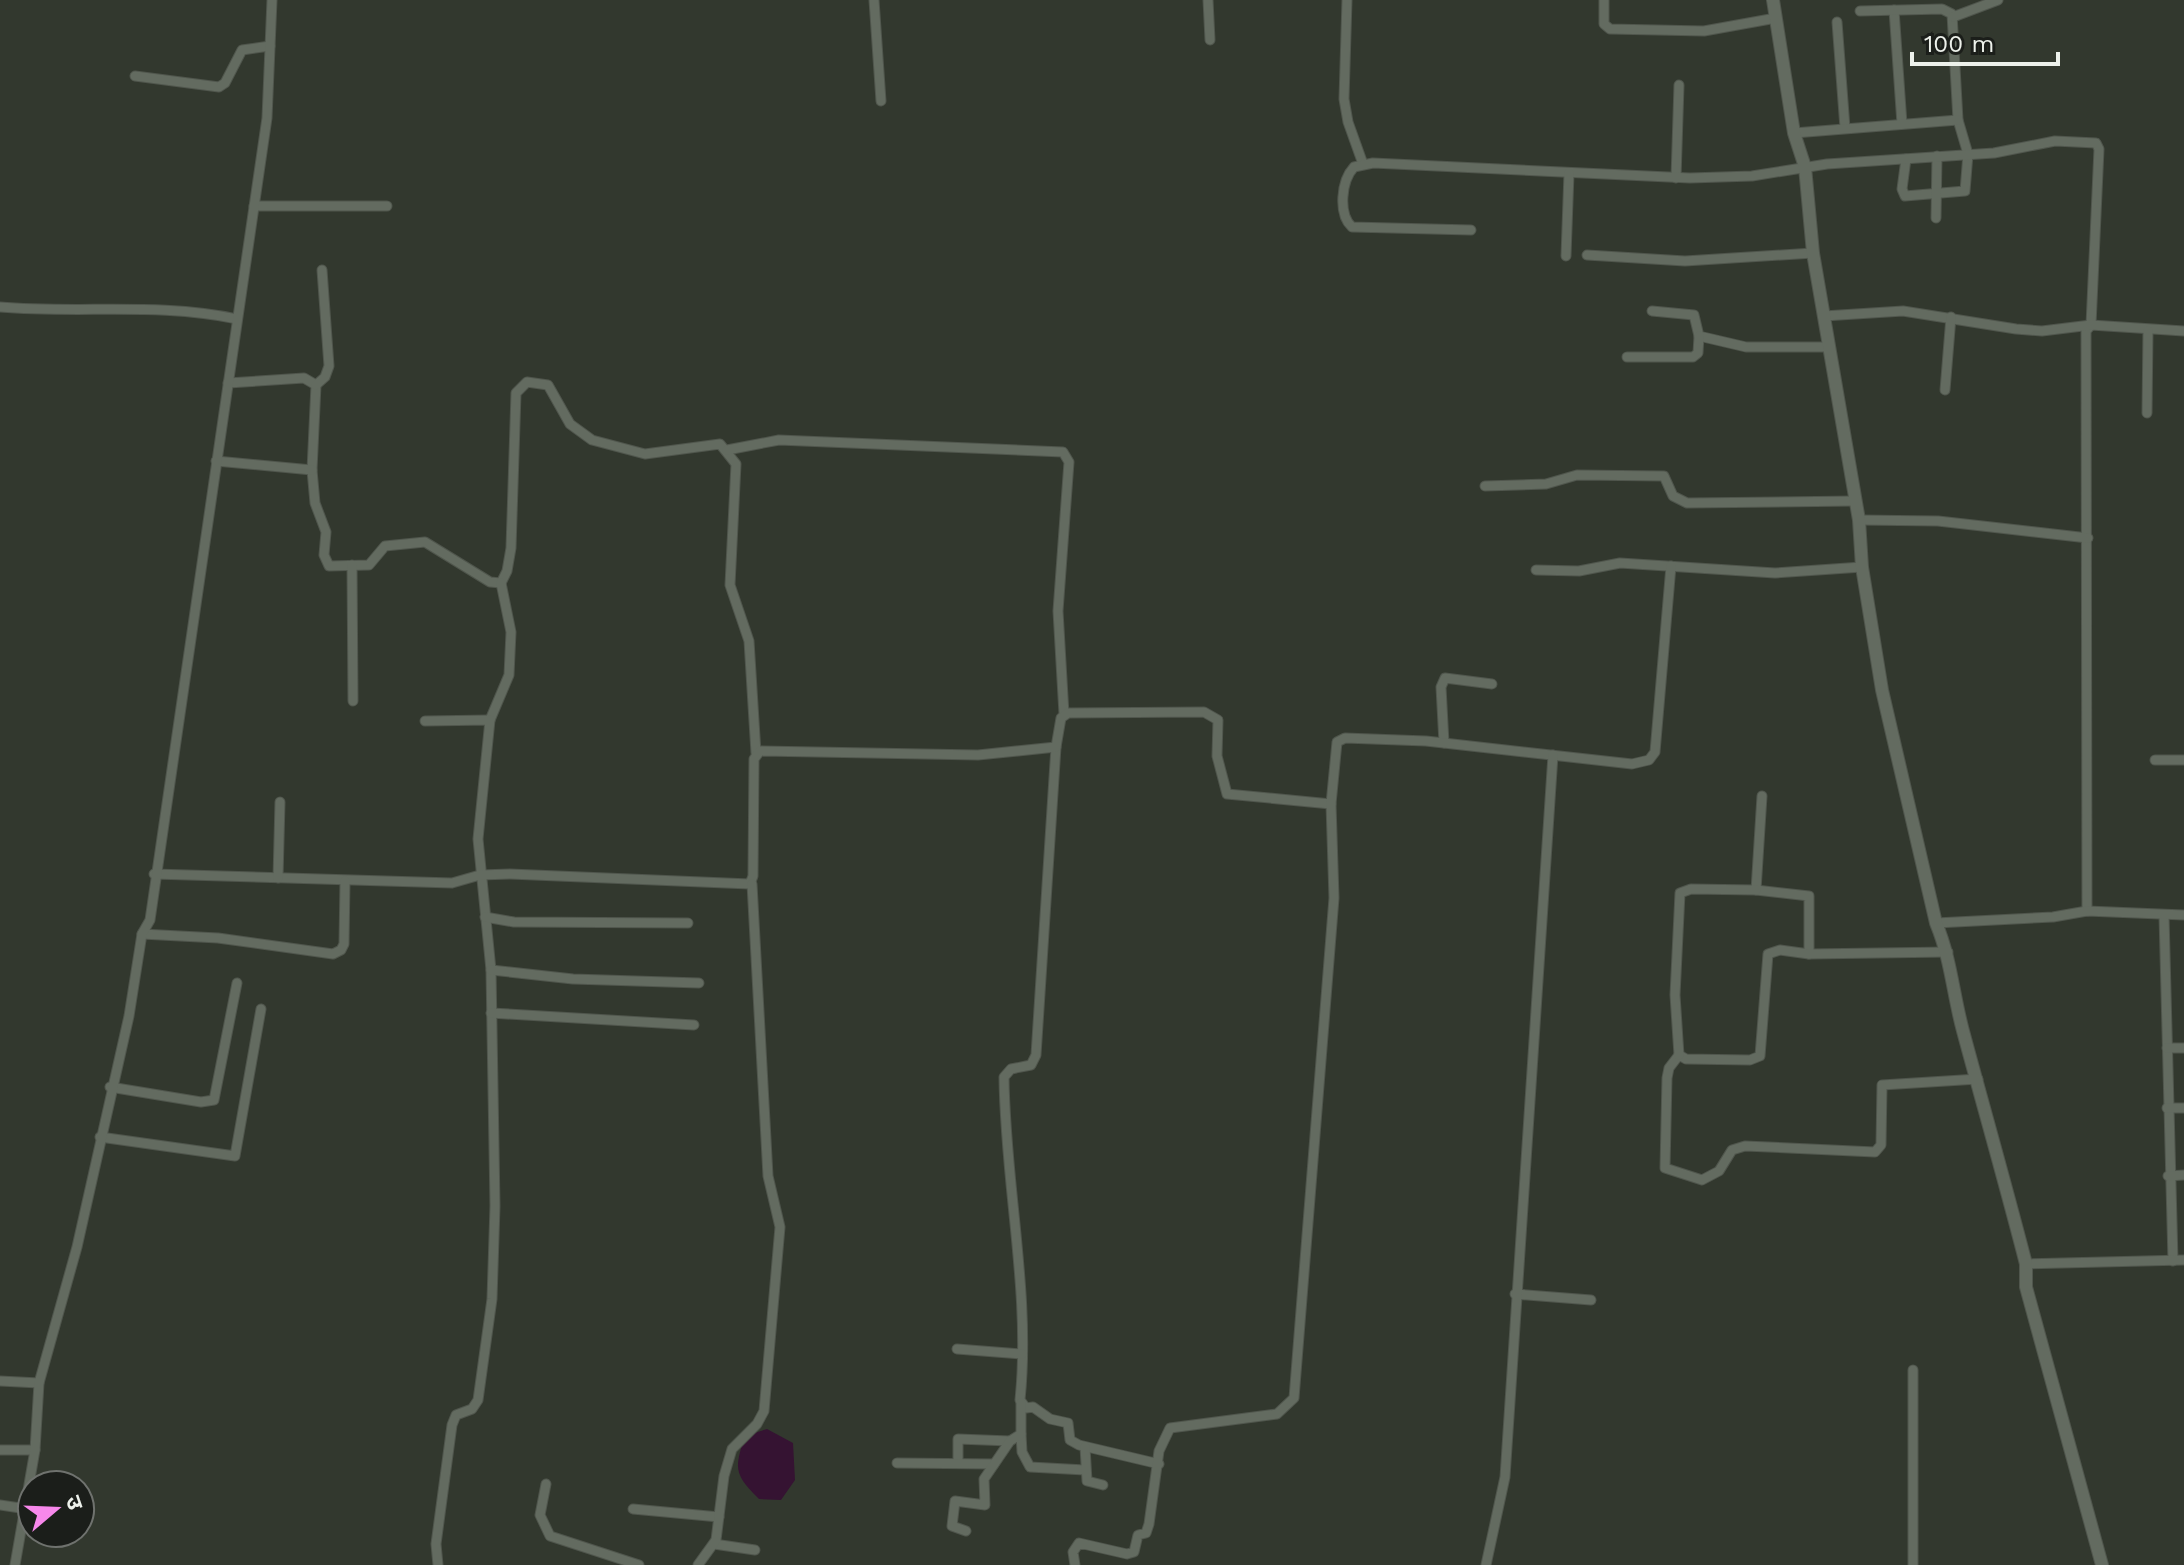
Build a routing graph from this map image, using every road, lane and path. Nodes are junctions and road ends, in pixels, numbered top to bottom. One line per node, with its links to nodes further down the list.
1 (272, 0): 14 (street)
2 (874, 0): 17 (street)
3 (1208, 0): 13 (street)
4 (1347, 0): 25 (street)
5 (1604, 0): 11 (street)
6 (1773, 0): 11 (street)
7 (1998, 0): 10 (street)
8 (1894, 10): 9 (street); 10 (street); 19 (street)
9 (1860, 11)
10 (1953, 17): 18 (street)
11 (1776, 18): 21 (street)
12 (1837, 22): 20 (street)
13 (1210, 40)
14 (270, 46): 15 (street); 30 (street)
15 (135, 76)
16 (1679, 85): 28 (street)
17 (881, 101)
18 (1958, 120): 19 (street); 22 (street)
19 (1902, 124): 20 (street)
20 (1845, 128): 21 (street)
21 (1794, 133): 26 (street)
22 (1968, 154): 23 (street); 29 (street); 43 (street)
23 (1937, 156): 24 (street); 29 (street)
24 (1906, 159): 26 (street); 29 (street)
25 (1363, 164): 27 (street); 33 (street)
26 (1805, 167): 28 (street); 34 (street)
27 (1569, 173): 28 (street); 36 (street)
28 (1676, 178)
29 (1934, 195): 32 (street)
30 (254, 206): 31 (street); 42 (street)
31 (387, 206)
32 (1936, 218)
33 (1471, 230)
34 (1813, 253): 35 (street); 40 (street)
35 (1587, 255)
36 (1566, 256)
37 (322, 270): 50 (street)
38 (0, 307): 42 (street)
39 (1652, 311): 46 (street)
40 (1824, 316): 41 (street); 47 (street)
41 (1951, 317): 43 (street); 51 (street)
42 (237, 319): 49 (street)
43 (2091, 325): 44 (street); 59 (street)
44 (2148, 331): 45 (street); 52 (street)
45 (2184, 331)
46 (1699, 336): 47 (street); 48 (street)
47 (1828, 347): 57 (street)
48 (1627, 357)
49 (228, 383): 50 (street); 54 (street)
50 (316, 385): 55 (street)
51 (1945, 390)
52 (2147, 413)
53 (727, 450): 64 (street); 67 (street); 72 (street)
54 (216, 461): 55 (street); 79 (street)
55 (312, 470): 60 (street)
56 (1485, 486): 57 (street)
57 (1854, 501): 58 (street)
58 (1859, 520): 59 (street); 62 (street)
59 (2088, 538): 85 (street)
60 (352, 565): 64 (street); 66 (street)
61 (1671, 566): 62 (street); 63 (street); 73 (street)
62 (1862, 567): 90 (street)
63 (1536, 570)
64 (501, 583): 68 (street)
65 (1492, 684): 70 (street)
66 (353, 701)
67 (1064, 714): 71 (street); 78 (street)
68 (490, 720): 69 (street); 80 (street)
69 (425, 721)
70 (1444, 743): 73 (street); 78 (street)
71 (1056, 747): 72 (street); 116 (street)
72 (756, 753): 83 (street)
73 (1553, 755): 113 (street)
74 (2155, 760): 75 (street)
75 (2184, 760)
76 (1762, 796): 84 (street)
77 (280, 802): 81 (street)
78 (1331, 804): 129 (street)
79 (154, 874): 81 (street); 91 (street)
80 (480, 875): 82 (street); 83 (street); 88 (street)
81 (278, 878): 82 (street)
82 (345, 881): 91 (street)
83 (752, 884): 135 (street)
84 (1756, 890): 93 (street); 102 (street)
85 (2087, 911): 86 (street); 90 (street)
86 (2164, 915): 87 (street); 100 (street)
87 (2184, 915)
88 (485, 917): 89 (street); 94 (street)
89 (688, 923)
90 (1936, 923): 92 (street)
91 (142, 934): 104 (street)
92 (1948, 952): 93 (street); 103 (street)
93 (1809, 954): 102 (street)
94 (491, 970): 96 (street); 98 (street)
95 (237, 983): 104 (street)
96 (699, 983)
97 (261, 1009): 107 (street)
98 (491, 1013): 99 (street); 139 (street)
99 (694, 1025)
100 (2167, 1048): 101 (street); 105 (street)
101 (2184, 1048)
102 (1679, 1055): 103 (street)
103 (1978, 1079): 112 (street)
104 (110, 1087): 107 (street)
105 (2167, 1108): 106 (street); 109 (street)
106 (2184, 1108)
107 (100, 1137): 119 (street)
108 (2184, 1175): 109 (street)
109 (2168, 1176): 111 (street)
110 (2184, 1260): 111 (street)
111 (2173, 1261): 112 (street)
112 (2026, 1264): 145 (street)
113 (1515, 1294): 114 (street); 143 (street)
114 (1591, 1300)
115 (957, 1349): 116 (street)
116 (1022, 1354): 120 (street)
117 (1913, 1370): 144 (street)
118 (0, 1381): 119 (street)
119 (39, 1383): 125 (street)
120 (1021, 1403): 121 (street); 123 (street)
121 (1021, 1434): 122 (street); 131 (street)
122 (1010, 1441): 126 (street); 128 (street)
123 (1085, 1447): 129 (street); 131 (street)
124 (0, 1450): 125 (street)
125 (35, 1450): 130 (street)
126 (958, 1462): 127 (street); 128 (street)
127 (897, 1463)
128 (994, 1464): 136 (street)
129 (1159, 1464): 142 (street)
130 (32, 1469)
131 (1085, 1470): 133 (street)
132 (546, 1484): 140 (street)
133 (1103, 1485)
134 (633, 1509): 135 (street)
135 (719, 1517): 137 (street)
136 (966, 1531)
137 (714, 1544): 138 (street); 141 (street)
138 (755, 1550)
139 (438, 1565)
140 (639, 1565)
141 (698, 1565)
142 (1075, 1565)
143 (1486, 1565)
144 (1913, 1565)
145 (2102, 1565)

